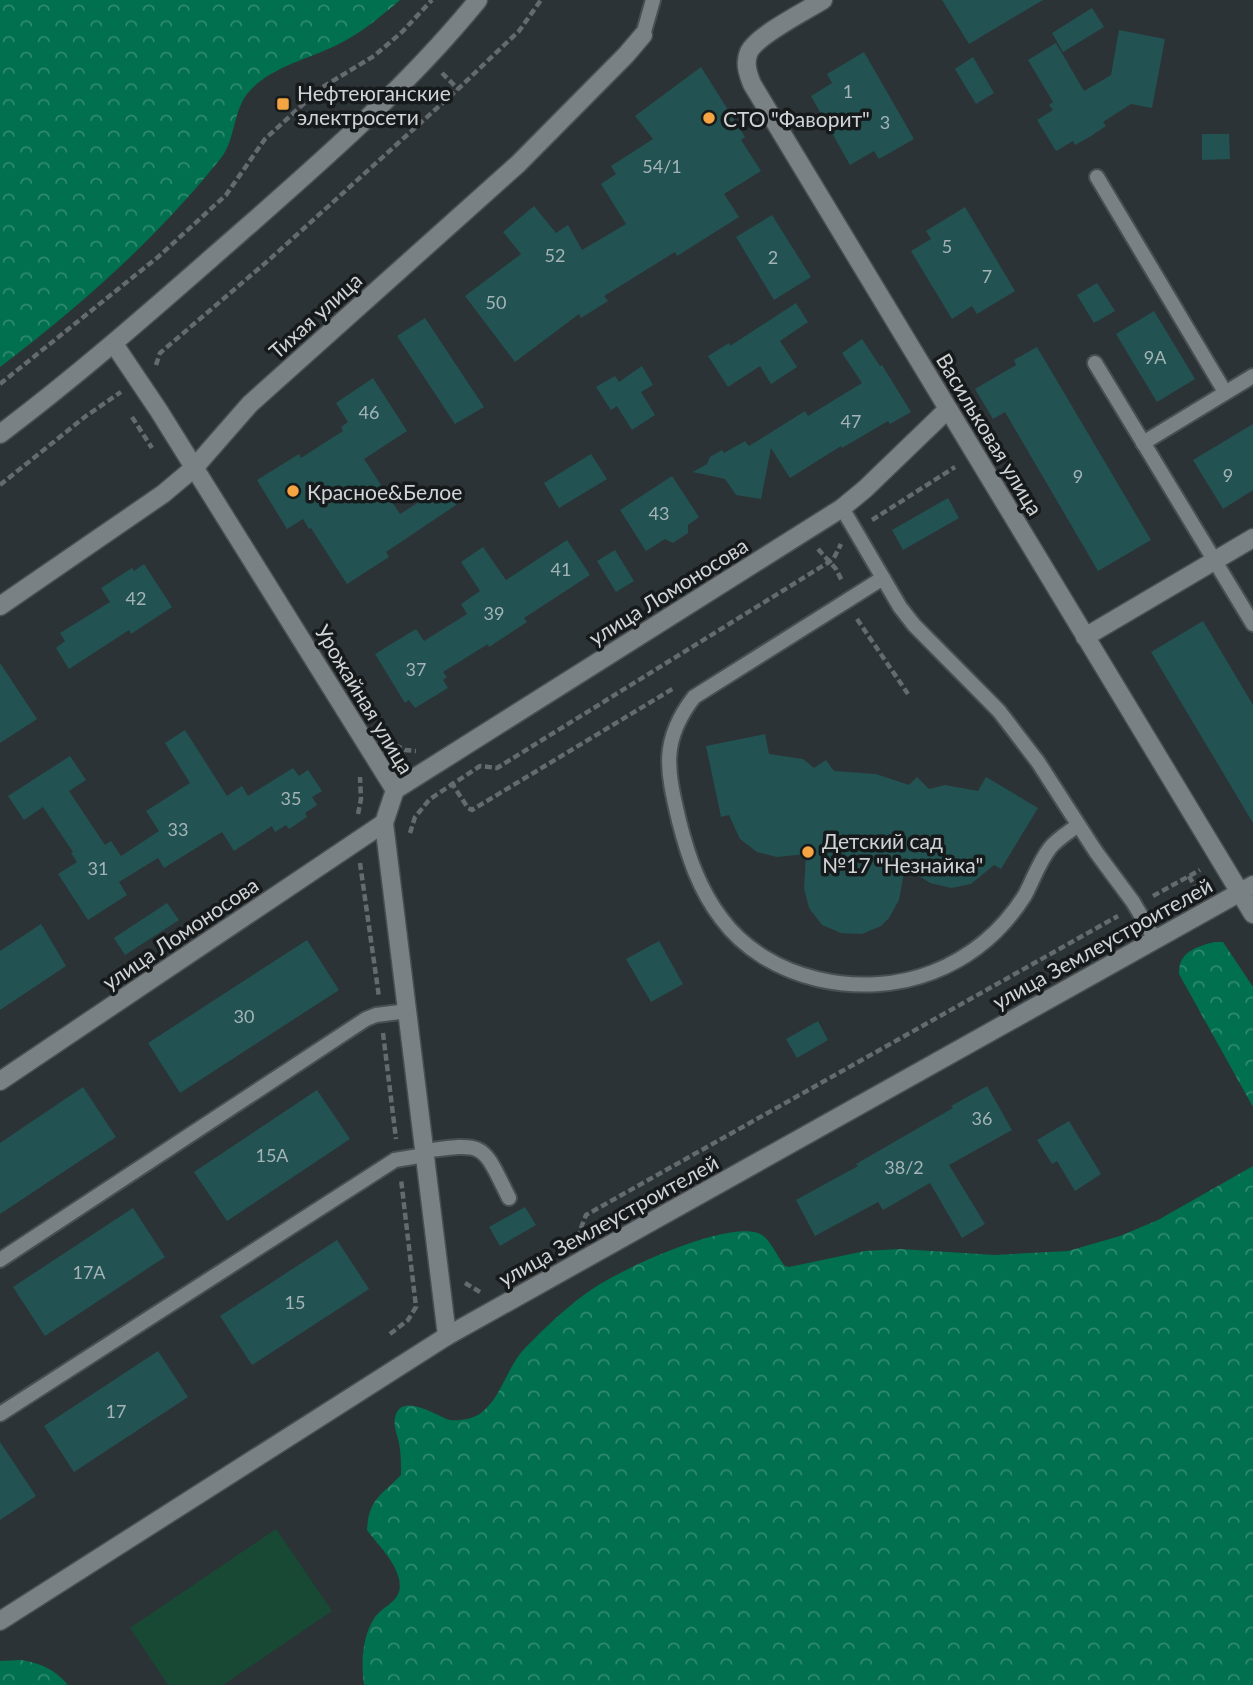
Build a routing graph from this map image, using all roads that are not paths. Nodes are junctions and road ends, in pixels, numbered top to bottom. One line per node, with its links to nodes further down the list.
1 (478, 0): 6 (street)
2 (653, 0): 4 (lane)
3 (823, 0): 10 (street, Васильковая улица)
4 (643, 35): 13 (street, Тихая улица)
5 (1097, 177): 9 (lane)
6 (114, 344): 11 (street); 13 (street, Урожайная улица)
7 (1095, 363): 12 (lane)
8 (1253, 376): 9 (lane)
9 (1225, 392): 12 (lane)
10 (948, 409): 14 (street, улица Ломоносова); 20 (street, Васильковая улица)
11 (0, 433)
12 (1143, 443): 16 (lane)
13 (194, 468): 18 (street, Тихая улица); 21 (street, Урожайная улица)
14 (842, 508): 17 (lane); 21 (street, улица Ломоносова)
15 (1253, 538): 16 (street)
16 (1216, 560): 19 (lane); 20 (street)
17 (883, 578): 23 (lane); 23 (lane)
18 (0, 606)
19 (1253, 624)
20 (1085, 637): 24 (street, Васильковая улица)
21 (395, 790): 22 (street, Урожайная улица)
22 (384, 823): 27 (street, Урожайная улица); 28 (street, улица Ломоносова)
23 (1078, 825): 26 (lane)
24 (1246, 889): 25 (street, Васильковая улица); 26 (street, улица Землеустроителей)
25 (1253, 914)
26 (1155, 939): 32 (street, улица Землеустроителей)
27 (408, 1011): 29 (street, Урожайная улица); 31 (lane)
28 (0, 1081)
29 (425, 1153): 30 (lane); 32 (street, Урожайная улица); 33 (lane)
30 (509, 1198)
31 (0, 1260)
32 (447, 1336): 34 (street, улица Землеустроителей)
33 (0, 1414)
34 (0, 1621)

